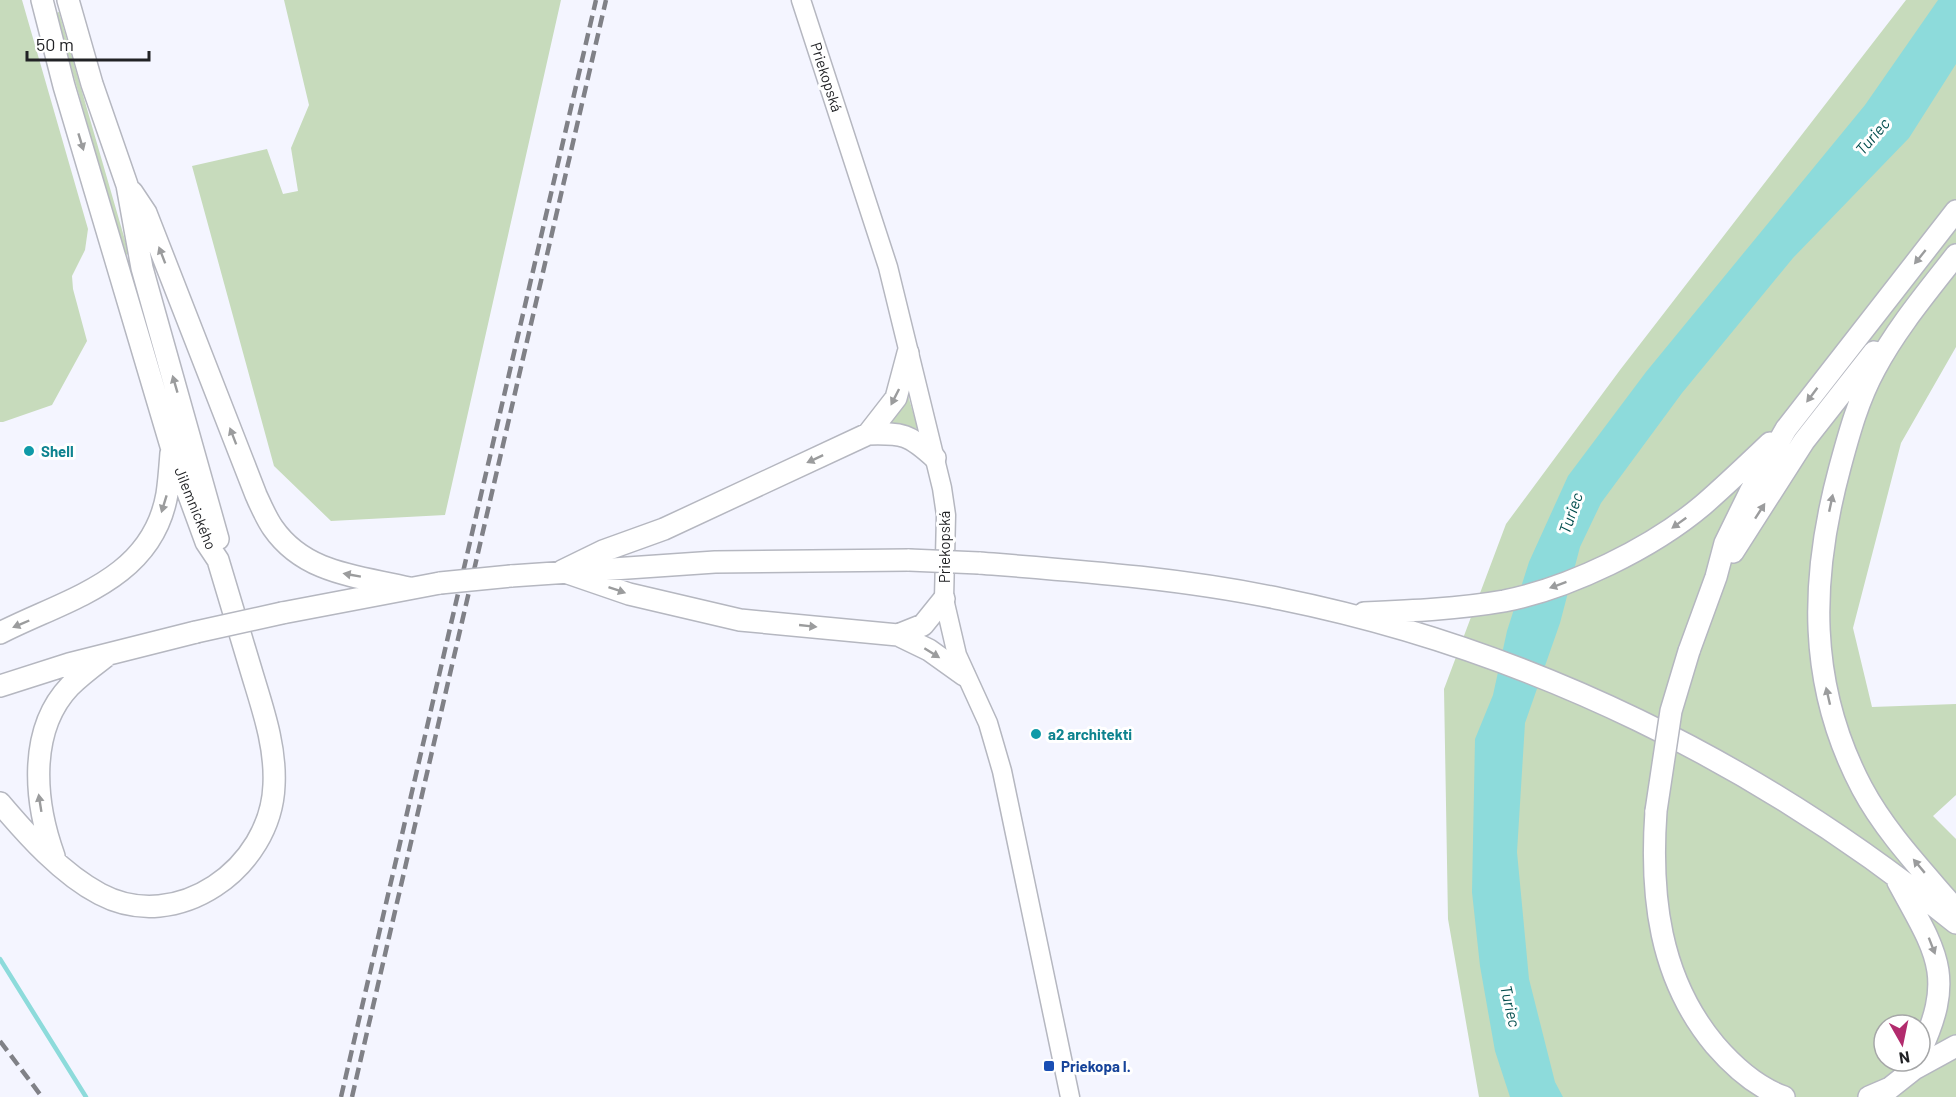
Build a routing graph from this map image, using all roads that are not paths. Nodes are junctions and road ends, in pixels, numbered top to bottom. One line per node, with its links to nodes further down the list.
1 (42, 0): 11 (main road, Jilemnického, one-way to 11)
2 (68, 0): 4 (main road, Jilemnického)
3 (801, 0): 8 (street, Priekopská)
4 (127, 185): 13 (main road, Jilemnického, one-way to 4); 16 (main road, one-way to 4)
5 (1956, 211): 9 (main road, one-way to 9)
6 (1956, 255): 7 (main road)
7 (1928, 291): 15 (main road, one-way to 7); 27 (main road, one-way to 7)
8 (908, 353): 10 (main road, one-way to 10); 12 (street, Priekopská)
9 (1786, 429): 15 (main road); 18 (main road, one-way to 18)
10 (868, 434): 12 (main road); 14 (main road, one-way to 14)
11 (171, 446): 13 (main road, Jilemnického); 19 (main road, one-way to 19)
12 (935, 458): 17 (street, Priekopská)
13 (218, 560): 25 (main road)
14 (561, 571): 16 (main road, bridge); 18 (main road, bridge); 20 (main road, one-way to 20)
15 (1716, 578): 34 (main road, bridge)
16 (409, 588): 21 (main road, bridge)
17 (944, 599): 20 (main road); 22 (street, Priekopská)
18 (1346, 614): 26 (main road)
19 (0, 633)
20 (898, 635): 22 (main road, one-way to 22)
21 (109, 654): 23 (main road); 25 (main road, one-way to 21)
22 (964, 675): 33 (street, Priekopská)
23 (0, 686)
24 (0, 802): 25 (main road)
25 (56, 859)
26 (1895, 876): 28 (main road); 29 (main road, one-way to 29)
27 (1956, 911)
28 (1956, 923)
29 (1932, 1030)
30 (1956, 1046): 31 (main road)
31 (1932, 1055)
32 (1905, 1073): 35 (main road)
33 (1070, 1097)
34 (1784, 1097)
35 (1869, 1097)

